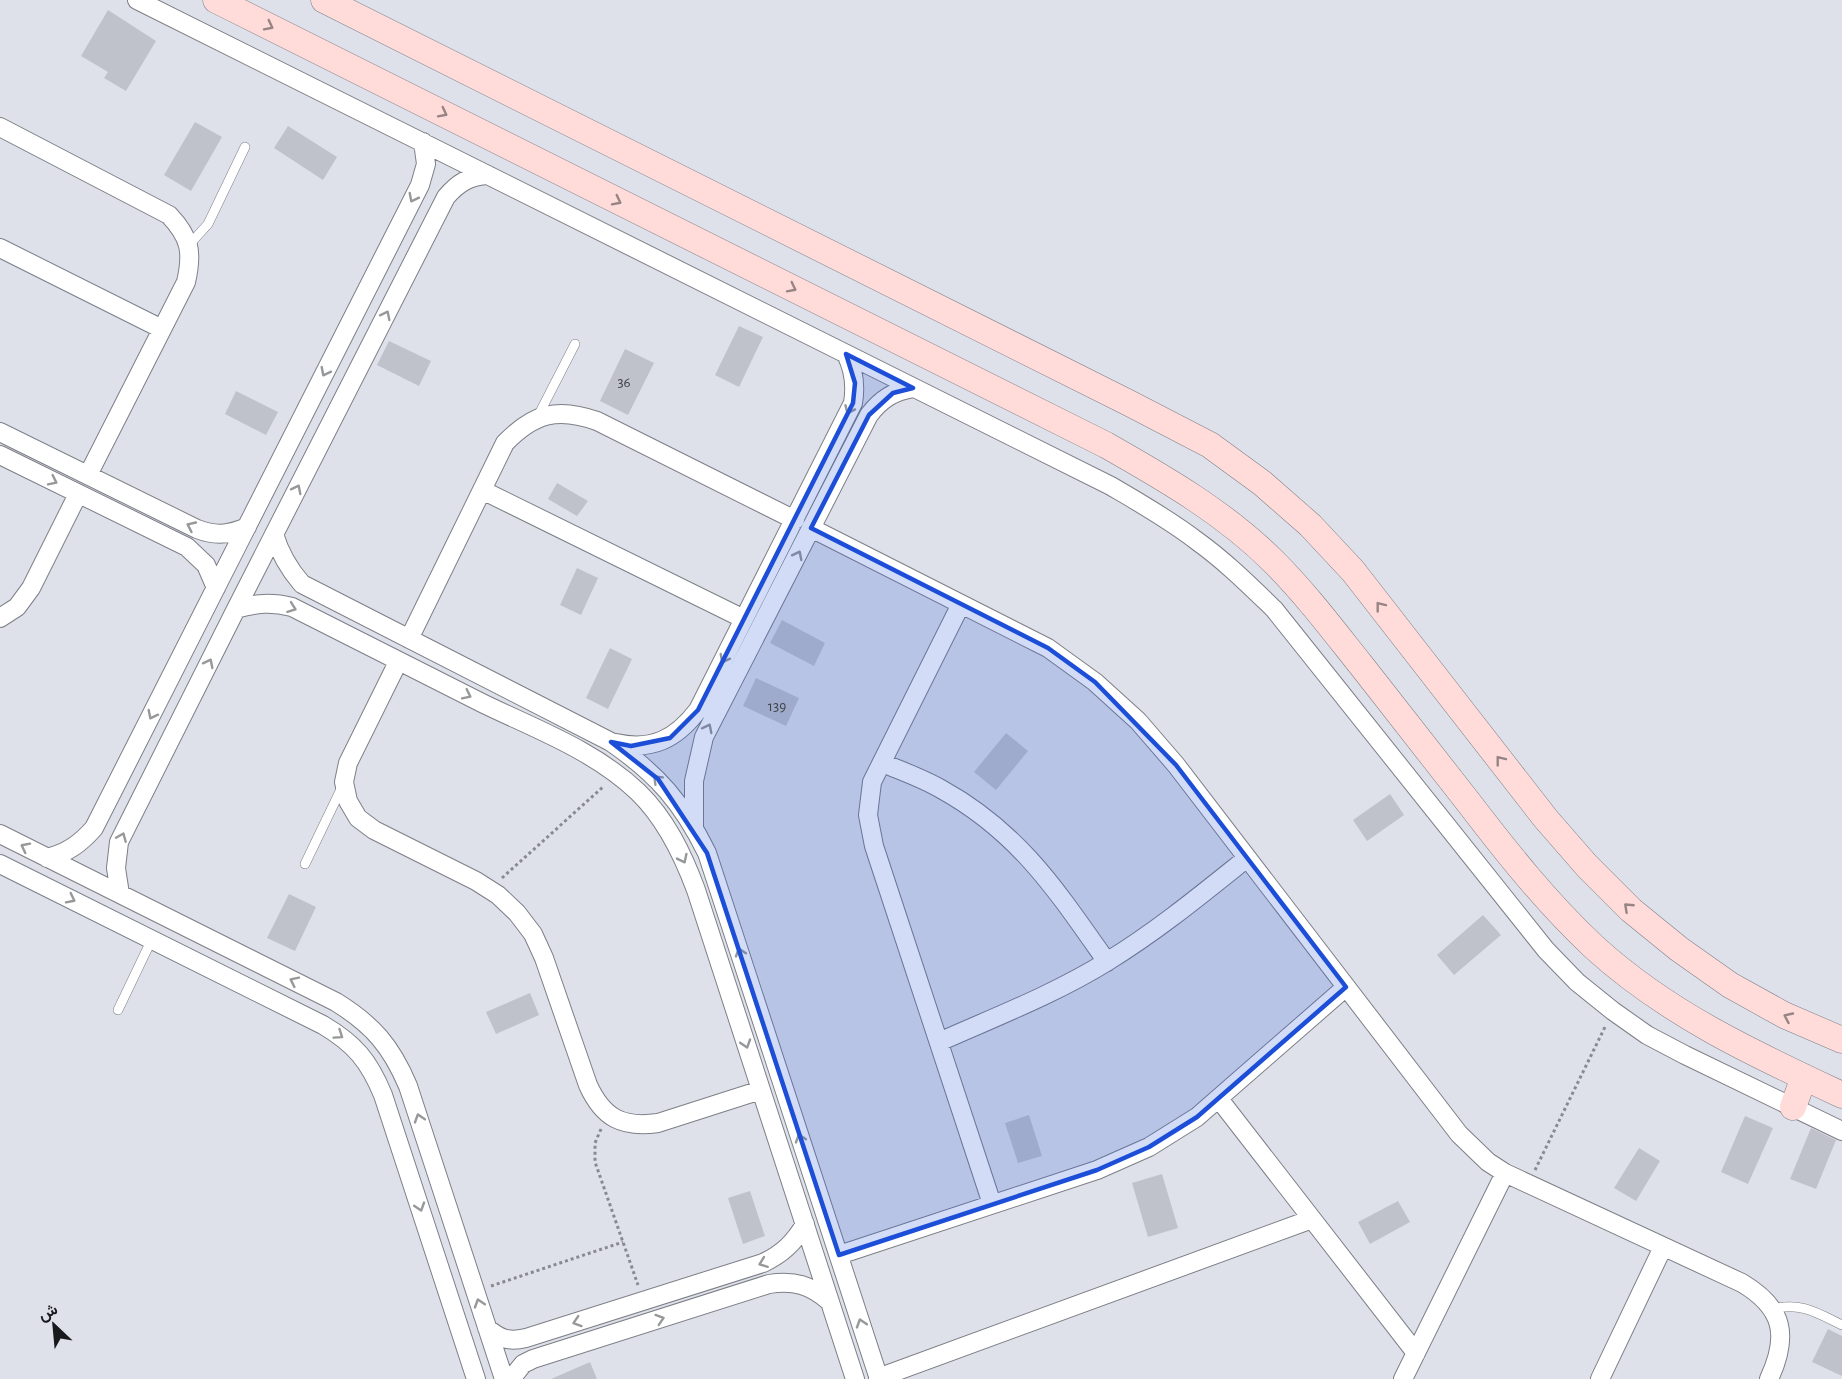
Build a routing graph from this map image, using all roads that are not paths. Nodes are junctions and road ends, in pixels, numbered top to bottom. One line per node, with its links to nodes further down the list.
1 (137, 0): 5 (street)
2 (216, 0): 47 (street, one-way to 47)
3 (324, 0): 45 (street, one-way to 3)
4 (0, 128): 8 (street)
5 (423, 142): 7 (street); 21 (street, one-way to 21)
6 (245, 147): 8 (lane)
7 (488, 175): 12 (street); 23 (street, one-way to 7)
8 (189, 245): 10 (street)
9 (0, 248): 10 (street)
10 (162, 329): 17 (street)
11 (575, 344): 14 (lane)
12 (846, 354): 13 (street); 20 (street, one-way to 20)
13 (914, 388): 22 (street); 51 (street)
14 (537, 418): 18 (street); 20 (street)
15 (0, 432): 17 (street)
16 (0, 455): 19 (street, one-way to 19)
17 (88, 476): 21 (street, one-way to 17)
18 (482, 490): 28 (street); 29 (street)
19 (78, 494): 24 (street); 27 (street)
20 (795, 520): 28 (street)
21 (247, 527): 24 (street)
22 (811, 528): 25 (street); 34 (street, one-way to 22)
23 (274, 534): 26 (street); 29 (street)
24 (216, 588): 36 (street, one-way to 36)
25 (961, 604): 32 (street); 37 (street)
26 (236, 609): 30 (street, one-way to 30); 40 (street, one-way to 26)
27 (0, 618)
28 (744, 619): 31 (street, one-way to 31)
29 (410, 639): 31 (street)
30 (398, 662): 33 (street); 48 (street, one-way to 48)
31 (611, 742): 34 (street, one-way to 31)
32 (882, 763): 42 (street); 46 (street)
33 (345, 782): 39 (lane); 48 (street)
34 (694, 826): 58 (street, one-way to 34)
35 (0, 834): 36 (street, one-way to 35)
36 (47, 858): 40 (street)
37 (1247, 858): 42 (street); 43 (street)
38 (0, 864): 41 (street, one-way to 41)
39 (305, 864)
40 (120, 894): 62 (street, one-way to 40)
41 (152, 939): 44 (lane); 65 (street, one-way to 65)
42 (1107, 962): 46 (street)
43 (1346, 987): 50 (street); 53 (street)
44 (118, 1010)
45 (1842, 1040)
46 (939, 1042): 54 (street)
47 (1804, 1077): 49 (street); 51 (street)
48 (761, 1090): 56 (street)
49 (1842, 1095)
50 (1219, 1099): 54 (street); 55 (street)
51 (1794, 1107): 52 (street)
52 (1842, 1131)
53 (1505, 1173): 57 (street); 63 (street)
54 (992, 1204): 58 (street)
55 (1312, 1219): 63 (street); 64 (street)
56 (804, 1224): 59 (street); 62 (street, one-way to 62)
57 (1663, 1247): 60 (street); 70 (street)
58 (838, 1255): 64 (street, one-way to 58)
59 (830, 1302): 67 (street, one-way to 59); 68 (street)
60 (1773, 1309): 61 (lane); 71 (street)
61 (1842, 1325)
62 (487, 1328): 66 (street)
63 (1416, 1353): 69 (street)
64 (879, 1378)
65 (476, 1379)
66 (504, 1379)
67 (511, 1379)
68 (855, 1379)
69 (1403, 1379)
70 (1600, 1379)
71 (1769, 1379)

